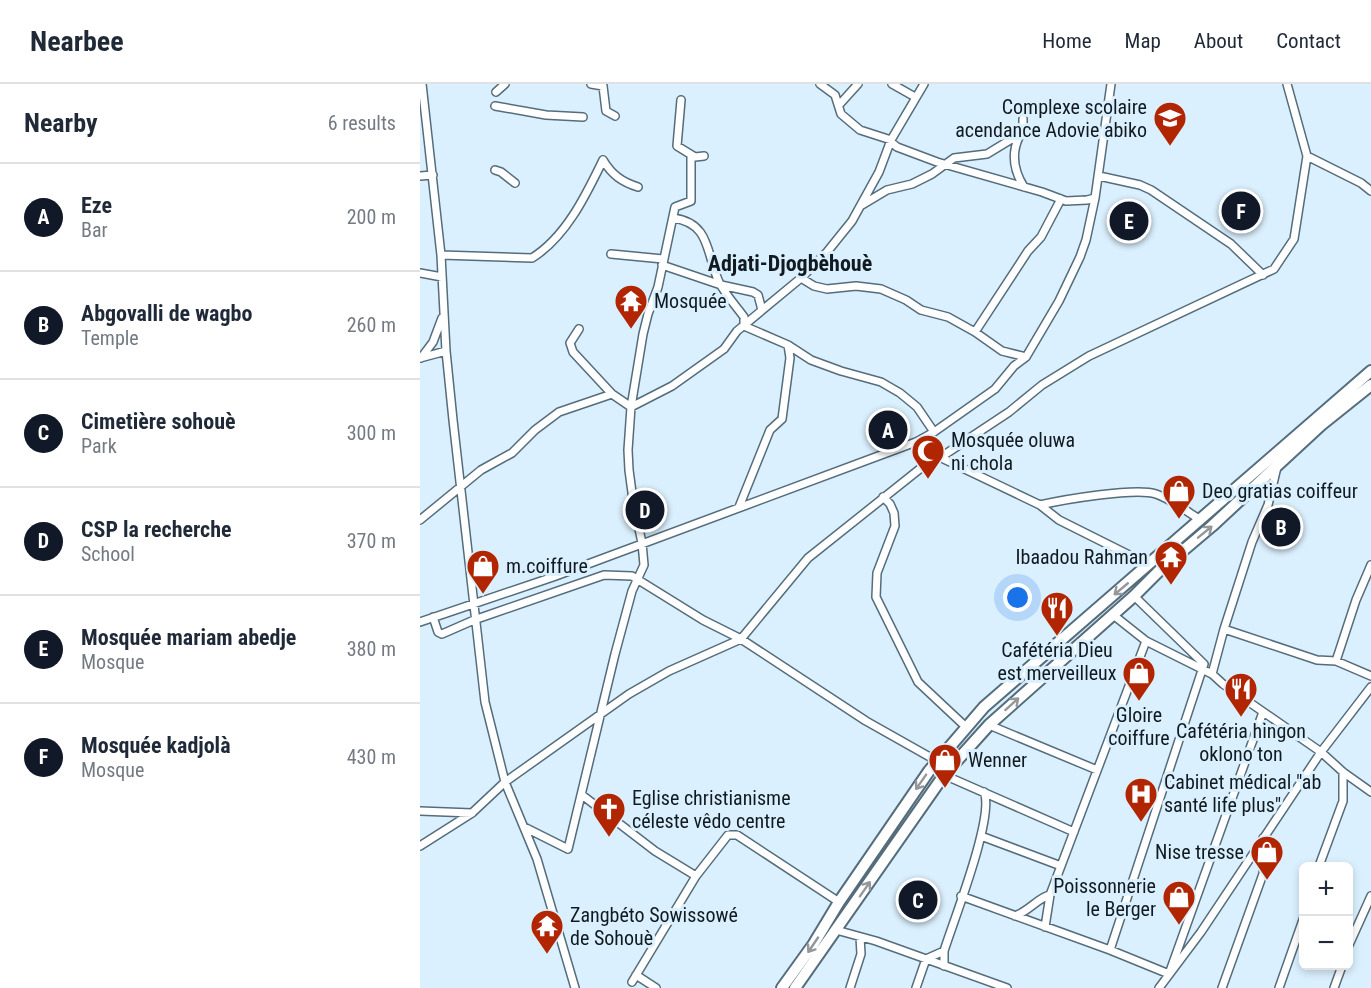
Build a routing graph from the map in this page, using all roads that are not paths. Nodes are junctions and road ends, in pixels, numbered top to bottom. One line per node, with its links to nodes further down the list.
1 (505, 84): 10 (street)
2 (591, 84): 15 (street)
3 (820, 84): 13 (street)
4 (858, 84): 13 (street)
5 (892, 84): 11 (street)
6 (924, 84): 11 (street)
7 (1111, 84): 27 (street)
8 (1287, 84): 22 (street)
9 (422, 89): 25 (street)
10 (495, 92)
11 (915, 97): 19 (street)
12 (681, 100): 20 (street)
13 (839, 105): 19 (street)
14 (495, 106): 16 (street)
15 (615, 116)
16 (583, 117)
17 (1023, 119): 18 (street)
18 (1020, 134): 23 (street); 30 (street)
19 (891, 141): 23 (street); 34 (street)
20 (691, 155): 21 (street); 35 (street)
21 (704, 156)
22 (1307, 156): 31 (street); 40 (street)
23 (945, 165): 30 (street); 34 (street)
24 (495, 170): 28 (street)
25 (433, 175): 26 (street); 37 (street)
26 (420, 176)
27 (1099, 176): 32 (street); 40 (street)
28 (515, 183)
29 (638, 187): 37 (street)
30 (1024, 187): 33 (street)
31 (1371, 191)
32 (1095, 198): 33 (street); 51 (street)
33 (1060, 199): 48 (street)
34 (860, 206): 42 (street)
35 (673, 218): 38 (street); 43 (street)
36 (611, 254): 38 (street)
37 (441, 255): 41 (street)
38 (662, 262): 43 (street); 56 (street)
39 (420, 273): 41 (street)
40 (1263, 275): 60 (street)
41 (442, 277): 44 (street)
42 (801, 278): 45 (street); 48 (street)
43 (721, 285): 45 (street); 46 (street)
44 (443, 307): 50 (street); 52 (street)
45 (762, 310): 46 (street)
46 (744, 326): 49 (street); 56 (street)
47 (579, 330): 55 (street)
48 (975, 332): 51 (street)
49 (788, 345): 57 (street); 65 (street)
50 (446, 351): 52 (street); 62 (street)
51 (1026, 357): 57 (street)
52 (420, 358)
53 (1371, 372): 67 (main road)
54 (1371, 385): 61 (main road)
55 (612, 394): 56 (street); 62 (street)
56 (632, 407): 68 (street)
57 (934, 432): 58 (street)
58 (916, 442): 59 (street); 65 (street)
59 (927, 451): 60 (street); 63 (street)
60 (941, 457): 64 (street)
61 (1277, 464): 72 (main road, one-way to 61); 78 (street)
62 (461, 488): 66 (street); 73 (street)
63 (884, 497): 79 (street); 89 (street)
64 (1040, 506): 67 (street); 69 (street)
65 (739, 507): 68 (street)
66 (420, 520)
67 (1201, 520): 69 (main road)
68 (642, 543): 71 (street); 73 (street)
69 (1149, 565): 89 (main road, one-way to 89)
70 (1371, 565): 81 (street)
71 (637, 579): 76 (street); 79 (street); 87 (street)
72 (1134, 596): 74 (main road); 82 (street)
73 (474, 604): 75 (street); 76 (street)
74 (1112, 614): 80 (street); 88 (main road, one-way to 74)
75 (433, 617): 76 (street); 77 (street)
76 (474, 620): 95 (street)
77 (420, 622)
78 (1224, 629): 81 (street); 83 (street)
79 (741, 639): 87 (street); 91 (street)
80 (1146, 641): 82 (street); 92 (street)
81 (1336, 661): 84 (street)
82 (1202, 668): 83 (street); 123 (street)
83 (1212, 674): 86 (street)
84 (1371, 676)
85 (1371, 687): 90 (street)
86 (1263, 712): 90 (street); 128 (street)
87 (598, 717): 95 (street); 98 (street)
88 (989, 725): 92 (street); 94 (main road)
89 (966, 727): 91 (main road)
90 (1321, 752): 93 (street); 104 (street)
91 (937, 761): 112 (main road, one-way to 112)
92 (1097, 770): 102 (street)
93 (1343, 772): 97 (street); 106 (street)
94 (944, 775): 96 (street); 117 (main road, one-way to 94)
95 (505, 782): 100 (street); 101 (street)
96 (984, 792): 102 (street); 103 (street)
97 (1371, 792)
98 (582, 795): 101 (street); 108 (street)
99 (420, 811): 100 (street)
100 (472, 813): 105 (street)
101 (524, 826): 130 (street)
102 (1074, 832): 107 (street)
103 (981, 836): 107 (street); 109 (street)
104 (1263, 838): 128 (street); 138 (street)
105 (420, 846)
106 (1321, 862)
107 (1061, 866): 110 (street)
108 (696, 876): 112 (street); 131 (street)
109 (961, 896): 114 (street); 124 (street)
110 (1050, 896): 113 (street); 116 (street)
111 (1371, 896): 119 (street)
112 (839, 902): 132 (main road, one-way to 132)
113 (1030, 909): 114 (street); 115 (street)
114 (1016, 916): 115 (street)
115 (1031, 921): 116 (street)
116 (1045, 927): 123 (street)
117 (836, 930): 120 (street); 133 (main road)
118 (1299, 931): 139 (street)
119 (1353, 936)
120 (860, 937): 121 (street); 122 (street)
121 (876, 941): 122 (street); 125 (street)
122 (862, 949): 134 (street)
123 (1110, 950): 128 (street)
124 (944, 951): 125 (street); 126 (street)
125 (926, 958): 126 (street); 135 (street)
126 (944, 966): 129 (street)
127 (1341, 970): 140 (street)
128 (1169, 974): 137 (street)
129 (984, 985): 136 (street)
130 (575, 988)
131 (656, 988)
132 (782, 988)
133 (795, 988)
134 (850, 988)
135 (916, 988)
136 (1006, 988)
137 (1159, 988)
138 (1222, 988)
139 (1279, 988)
140 (1334, 988)

